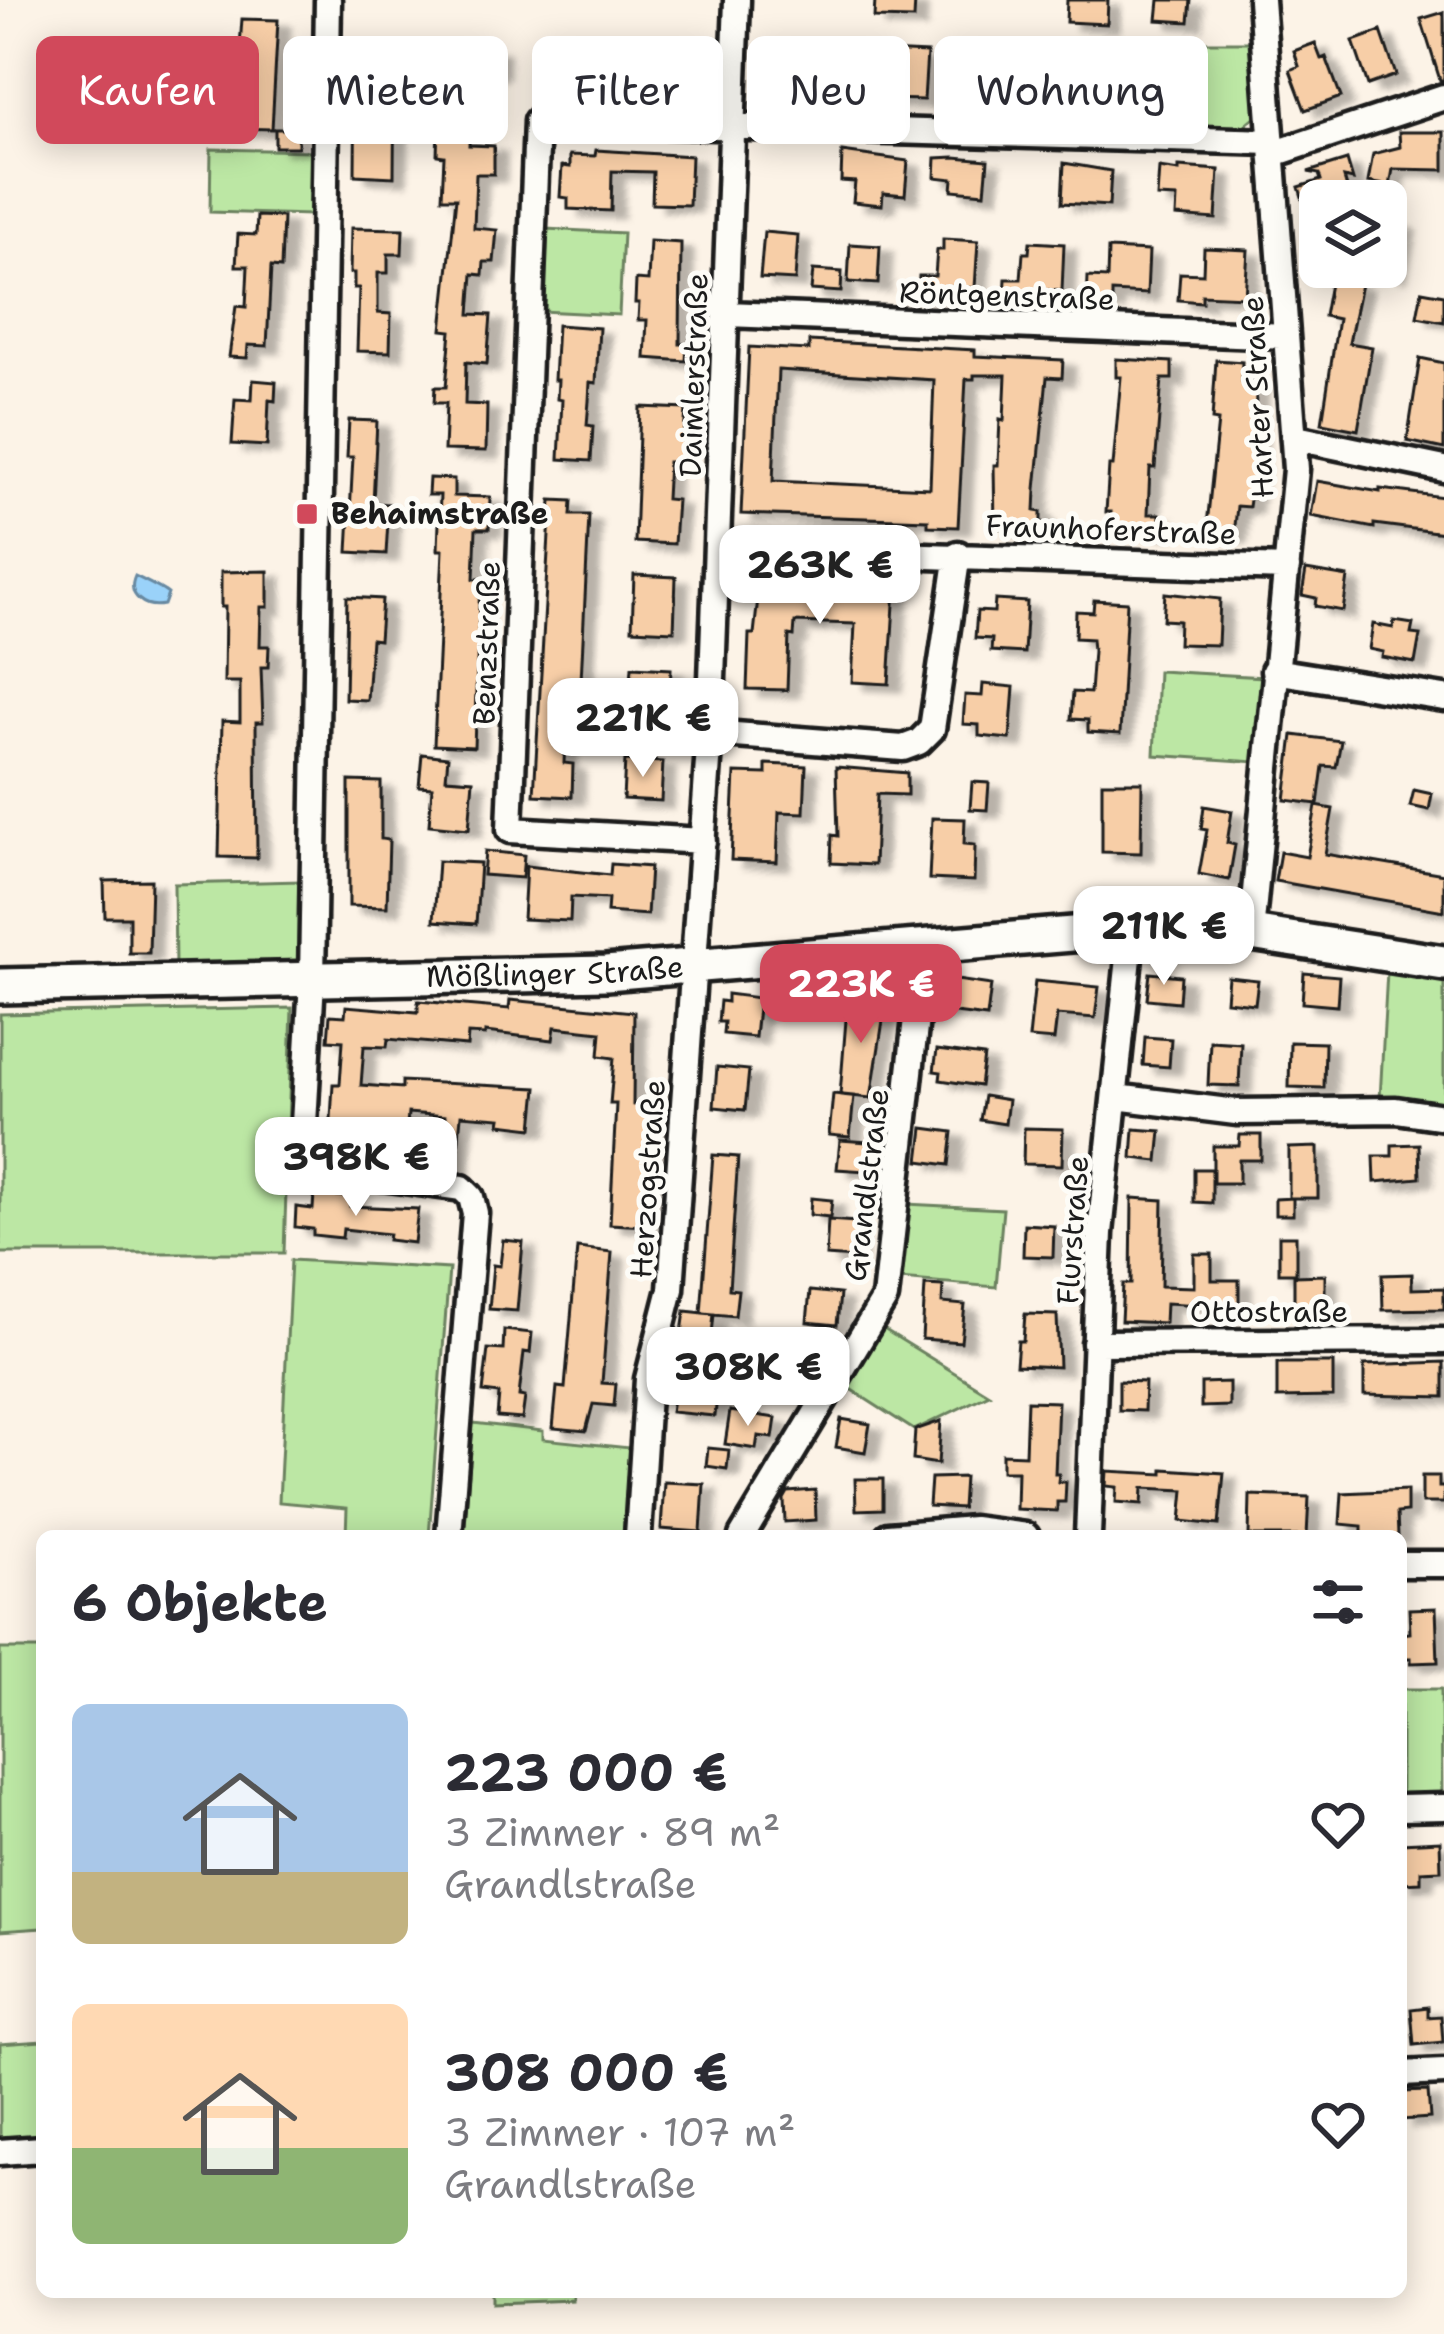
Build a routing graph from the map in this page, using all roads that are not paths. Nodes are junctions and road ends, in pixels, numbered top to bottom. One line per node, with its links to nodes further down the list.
1 (328, 0): 23 (street)
2 (737, 0): 5 (street, Daimlerstraße)
3 (1261, 0): 6 (street, Harter Straße)
4 (1444, 97): 6 (street)
5 (732, 124): 6 (street); 7 (street, Daimlerstraße); 17 (street, Benzstraße)
6 (1273, 148): 8 (street, Harter Straße)
7 (727, 314): 8 (street, Röntgenstraße); 11 (street, Daimlerstraße)
8 (1286, 336): 9 (street, Harter Straße)
9 (1296, 438): 10 (street); 13 (street, Harter Straße)
10 (1444, 469)
11 (717, 549): 12 (street, Fraunhoferstraße); 16 (street, Daimlerstraße)
12 (958, 554): 13 (street, Fraunhoferstraße); 16 (street)
13 (1287, 568): 14 (street, Harter Straße)
14 (1274, 671): 15 (street); 19 (street, Harter Straße)
15 (1444, 698)
16 (710, 734): 17 (street, Daimlerstraße)
17 (704, 841): 22 (street, Daimlerstraße)
18 (1132, 929): 19 (street, Mößlinger Straße); 20 (street, Mößlinger Straße); 25 (street, Flurstraße)
19 (1251, 933): 21 (street, Mößlinger Straße)
20 (924, 946): 22 (street, Mößlinger Straße); 31 (street, Grandlstraße)
21 (1444, 963)
22 (692, 967): 23 (street, Mößlinger Straße); 30 (street, Herzogstraße)
23 (312, 980): 24 (street, Mößlinger Straße); 29 (street)
24 (0, 986)
25 (1116, 1097): 26 (street); 28 (street, Flurstraße)
26 (1444, 1117)
27 (1444, 1341): 28 (street, Ottostraße)
28 (1095, 1343): 34 (street, Flurstraße)
29 (449, 1530)
30 (638, 1530)
31 (746, 1530)
32 (952, 1530): 33 (street)
33 (987, 1530)
34 (1088, 1530)
35 (1407, 1564): 36 (street)
36 (1444, 1564)
37 (1407, 1808): 38 (street)
38 (1444, 1808)
39 (1444, 2072): 40 (street)
40 (1407, 2074)
41 (36, 2149): 42 (street)
42 (0, 2152)

